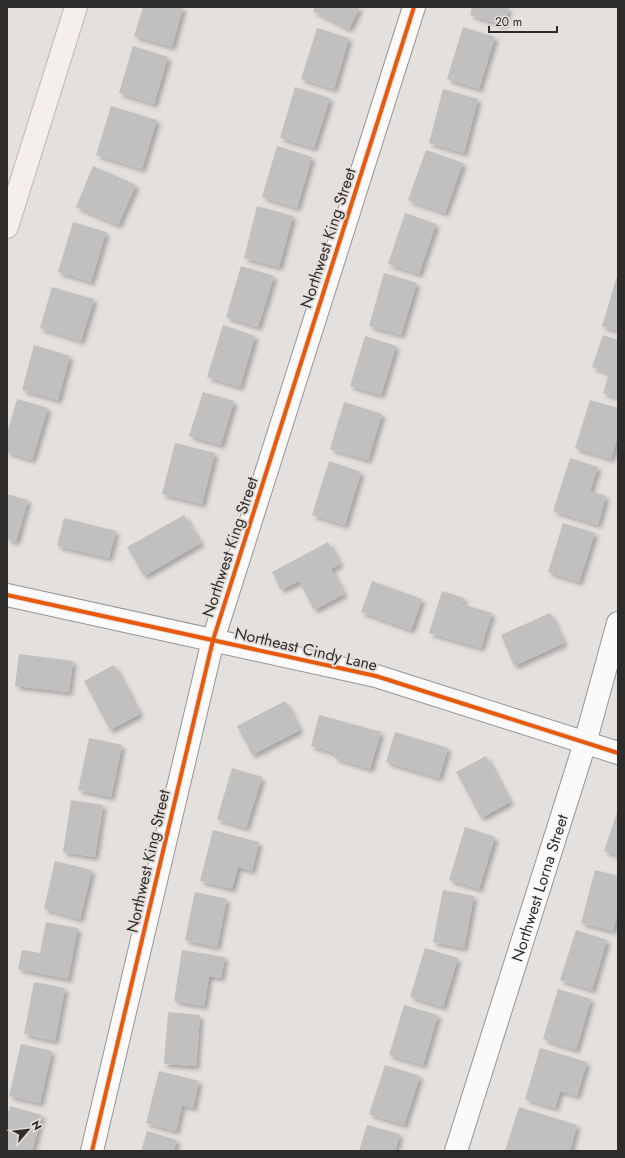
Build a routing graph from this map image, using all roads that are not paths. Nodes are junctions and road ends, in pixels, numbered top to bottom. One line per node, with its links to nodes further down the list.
1 (76, 7): 3 (main road)
2 (414, 7): 6 (street, Northwest King Street)
3 (7, 227)
4 (7, 595): 6 (street, Northeast Cindy Lane)
5 (618, 623): 7 (street, Northwest Lorna Street)
6 (213, 640): 7 (street, Northeast Cindy Lane); 9 (street, Northwest King Street)
7 (585, 743): 8 (street, Northeast Cindy Lane); 10 (street, Northwest Lorna Street)
8 (618, 753)
9 (92, 1151)
10 (456, 1151)

